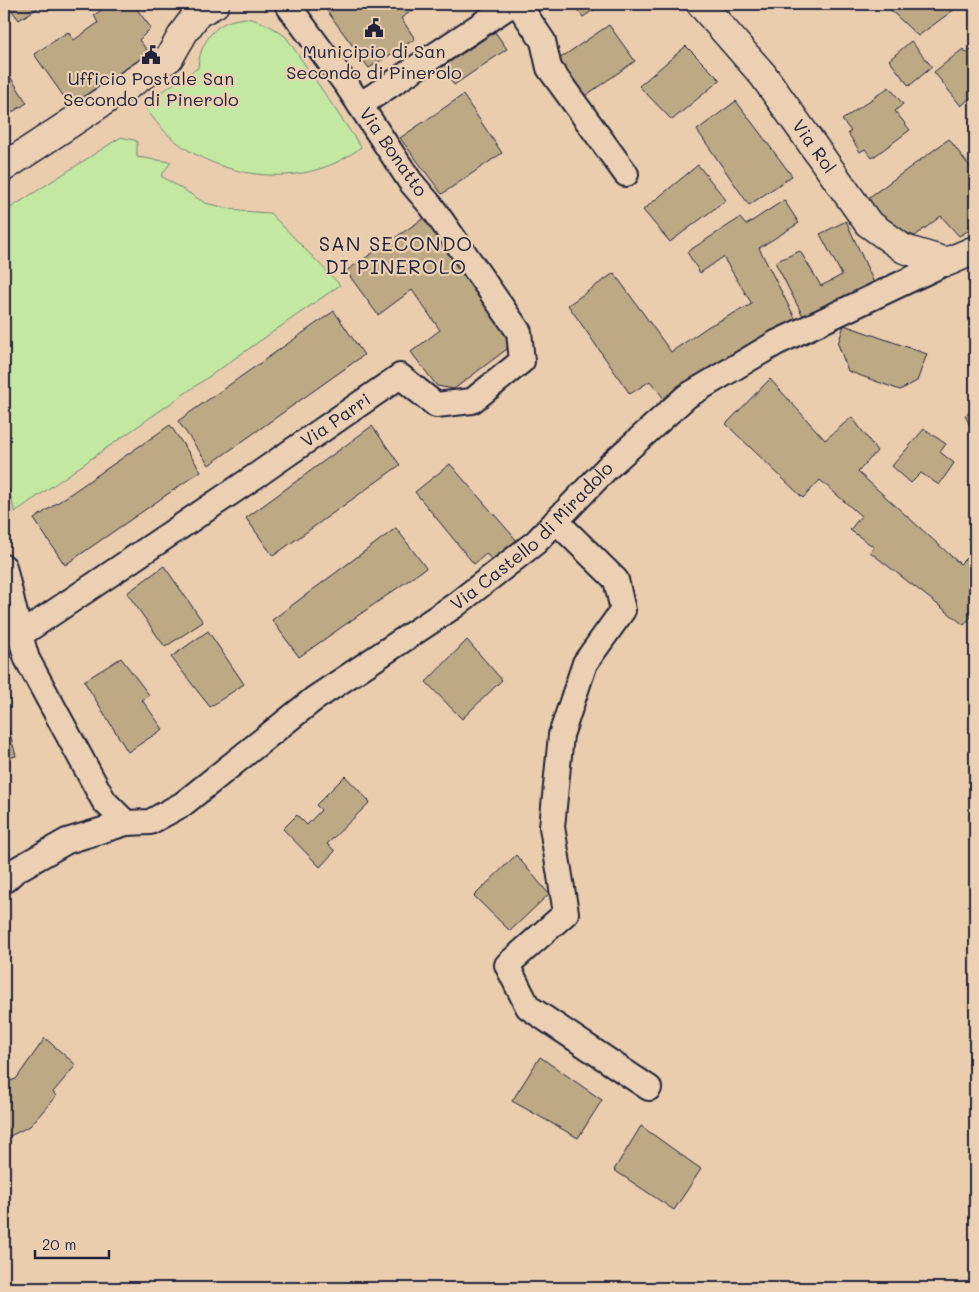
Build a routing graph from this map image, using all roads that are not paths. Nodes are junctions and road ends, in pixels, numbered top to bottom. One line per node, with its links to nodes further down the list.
1 (215, 4): 7 (street)
2 (287, 4): 6 (street, Via Bonatto)
3 (512, 4): 6 (street)
4 (518, 4): 8 (street)
5 (701, 4): 11 (street, Via Rol)
6 (360, 105): 9 (street, Via Bonatto)
7 (4, 167)
8 (626, 174)
9 (446, 227): 14 (street, Via Parri)
10 (975, 250): 11 (street)
11 (947, 262): 12 (street, Via Castello di Miradolo)
12 (556, 521): 15 (street, Via Castello di Miradolo); 17 (street)
13 (4, 567): 14 (street)
14 (20, 635): 15 (street)
15 (126, 823): 16 (street, Via Castello di Miradolo)
16 (4, 882)
17 (649, 1088)

